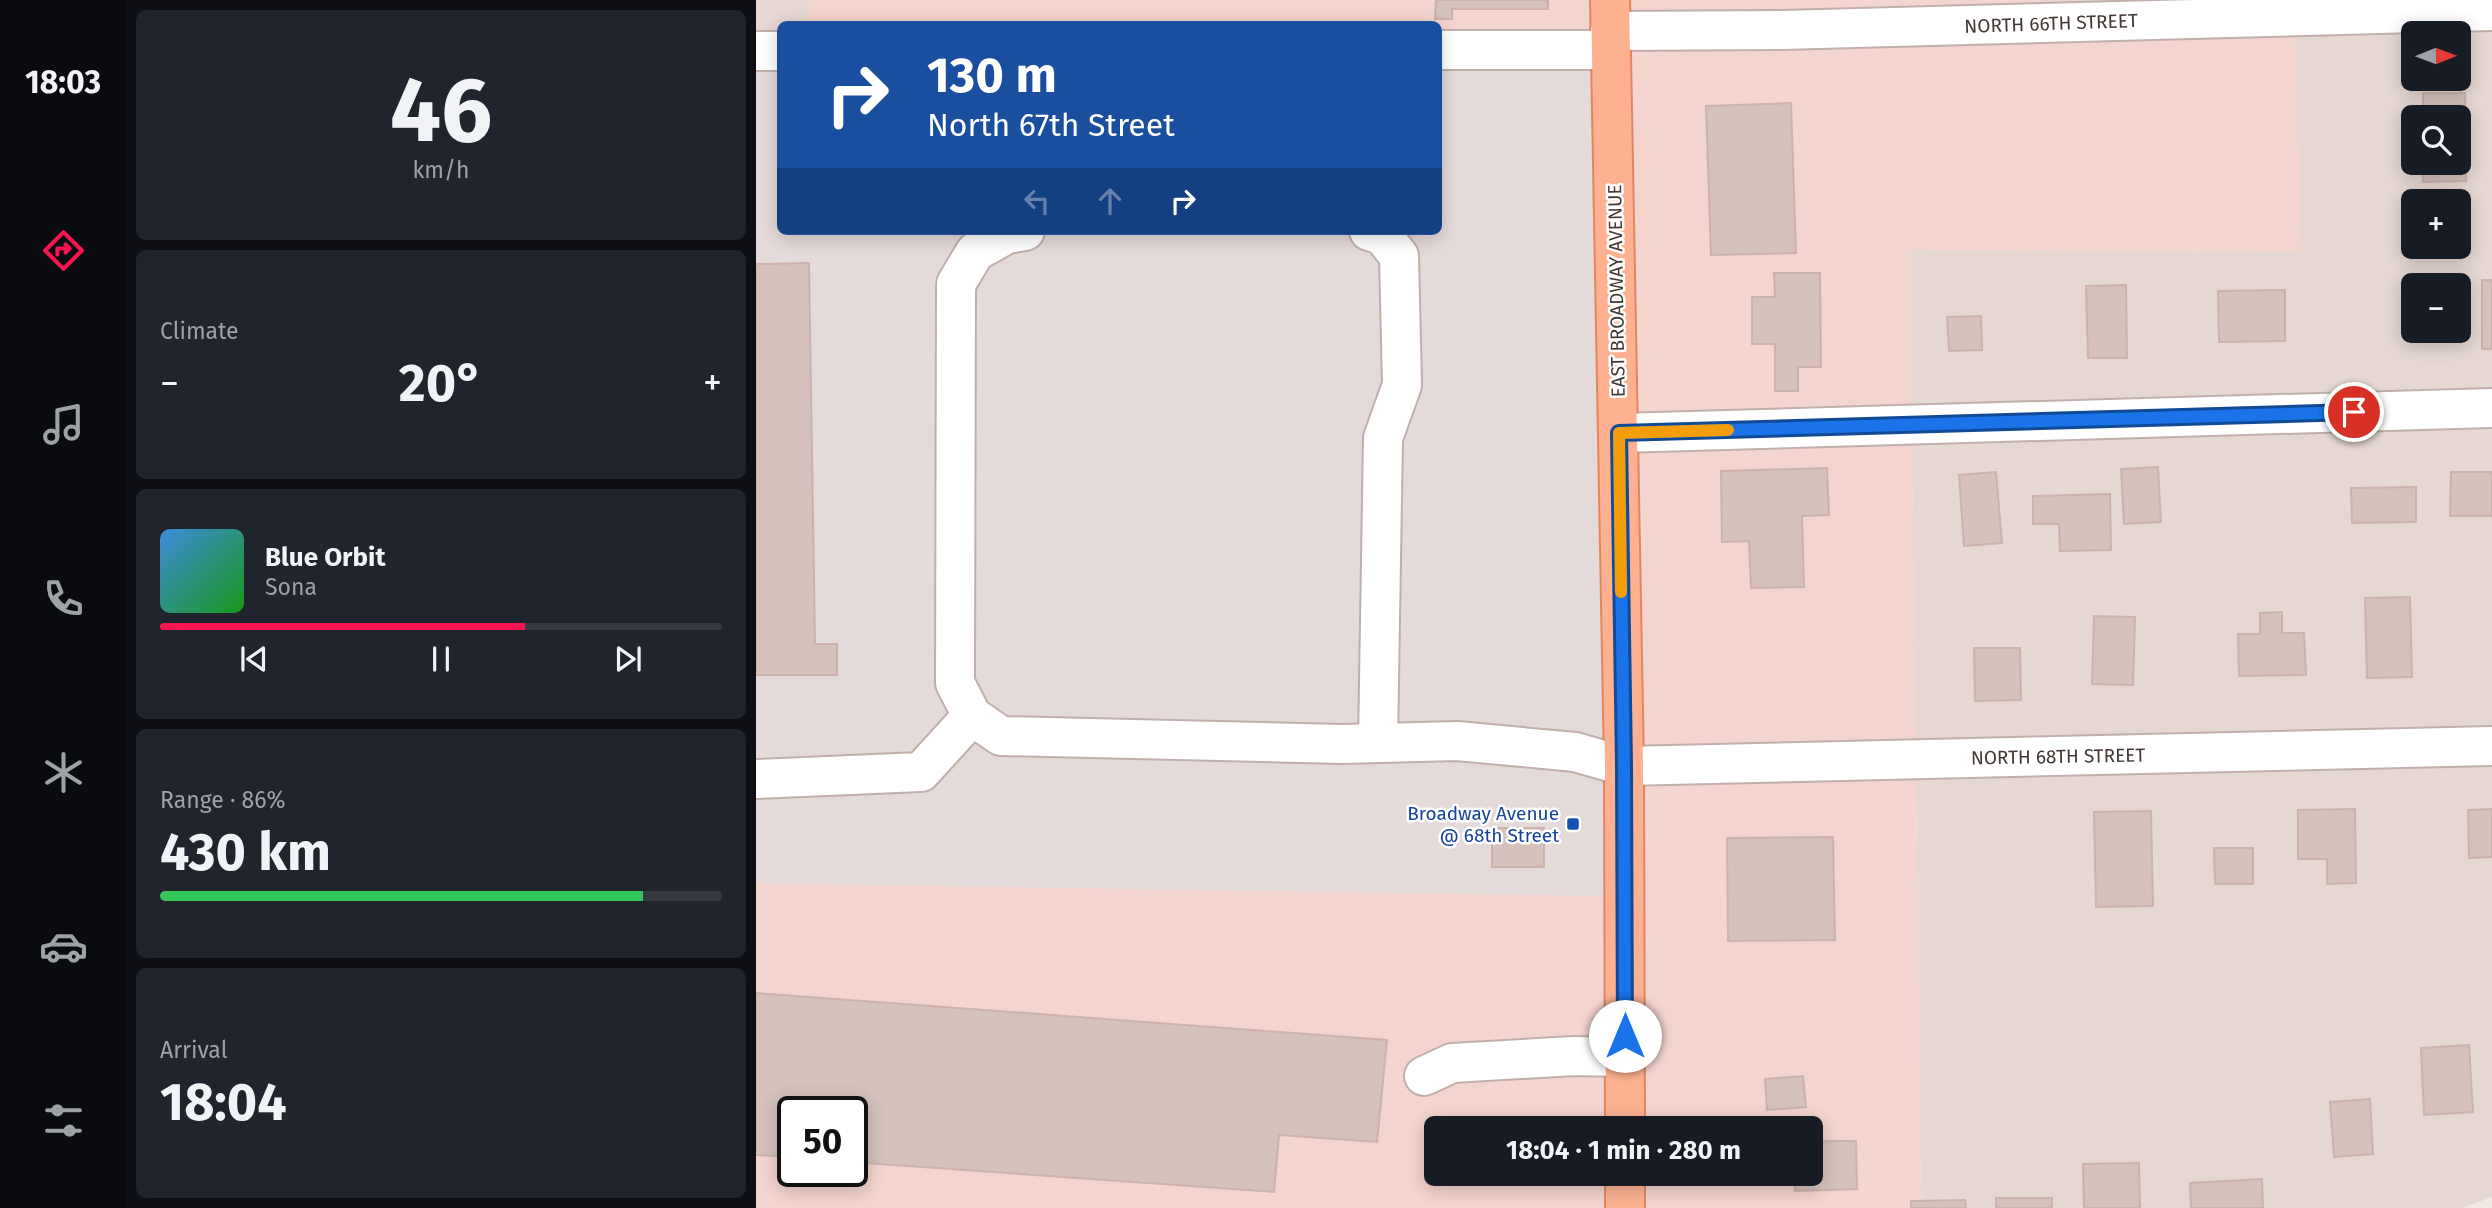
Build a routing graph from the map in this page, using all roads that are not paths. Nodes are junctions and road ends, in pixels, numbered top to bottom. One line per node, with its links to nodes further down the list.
1 (2492, 11): 2 (street, NORTH 66TH STREET)
2 (1610, 27): 3 (street, NORTH 66TH STREET); 9 (main road, EAST BROADWAY AVENUE)
3 (1442, 49)
4 (756, 51): 5 (street)
5 (777, 51)
6 (1005, 235): 10 (street)
7 (1383, 235): 11 (street)
8 (2492, 408): 9 (street)
9 (1619, 433): 13 (main road, EAST BROADWAY AVENUE)
10 (972, 716): 11 (street, NORTH 68TH STREET); 14 (street)
11 (1378, 743): 13 (street, NORTH 68TH STREET)
12 (2492, 746): 13 (street, NORTH 68TH STREET)
13 (1624, 766): 15 (main road, EAST BROADWAY AVENUE)
14 (756, 779)
15 (1625, 1057): 16 (street); 17 (main road, EAST BROADWAY AVENUE)
16 (1424, 1076)
17 (1625, 1116)
18 (1625, 1186): 19 (main road)
19 (1625, 1208)

